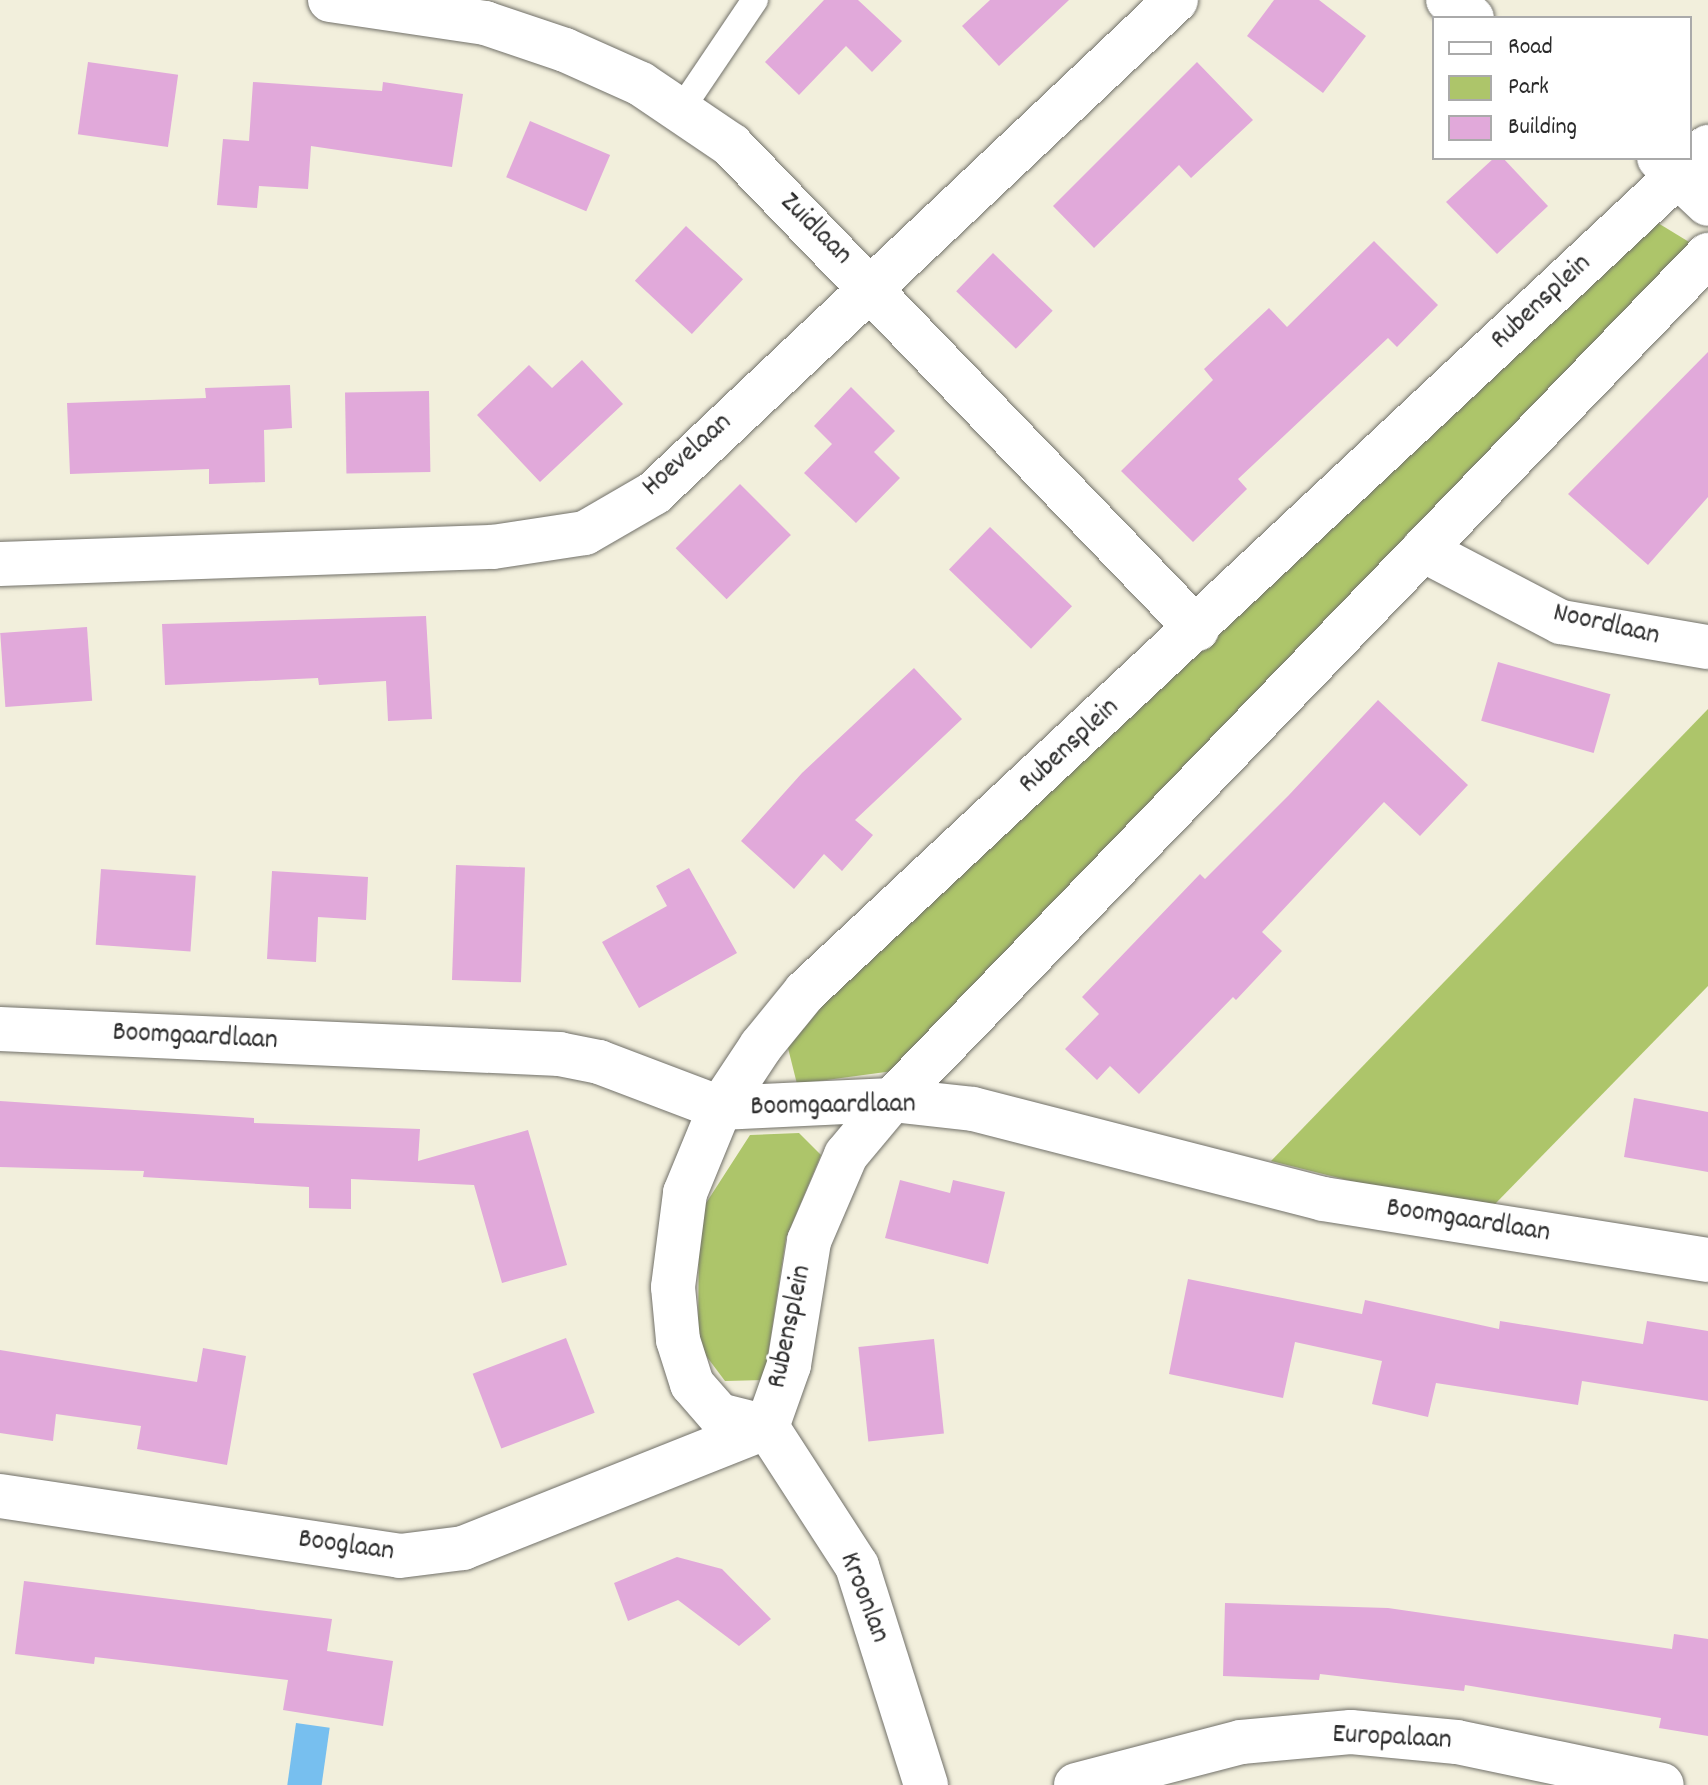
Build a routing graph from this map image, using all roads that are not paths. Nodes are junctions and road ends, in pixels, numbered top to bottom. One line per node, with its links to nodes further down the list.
1 (755, 0): 6 (lane)
2 (1176, 0): 9 (street, Hoevelaan)
3 (1448, 0): 5 (street)
4 (355, 1): 6 (street, Zuidlaan)
5 (1469, 16)
6 (680, 111): 9 (street, Zuidlaan)
7 (1689, 171): 12 (street, Rubensplein)
8 (1708, 255): 10 (street, Rubensplein)
9 (871, 285): 11 (street, Hoevelaan); 12 (street, Zuidlaan)
10 (1423, 550): 13 (street, Noordlaan); 15 (street, Rubensplein)
11 (0, 564)
12 (1197, 629): 16 (street, Rubensplein)
13 (1708, 647)
14 (0, 1029): 16 (street, Boomgaardlaan)
15 (892, 1100): 16 (street, Boomgaardlaan); 17 (street, Boomgaardlaan); 18 (street, Rubensplein)
16 (720, 1108): 18 (street, Rubensplein)
17 (1708, 1260)
18 (767, 1427): 19 (street, Booglaan); 20 (street, Kroonlan)
19 (0, 1496)
20 (926, 1785)
21 (1076, 1785): 22 (street, Europalaan)
22 (1662, 1785)

